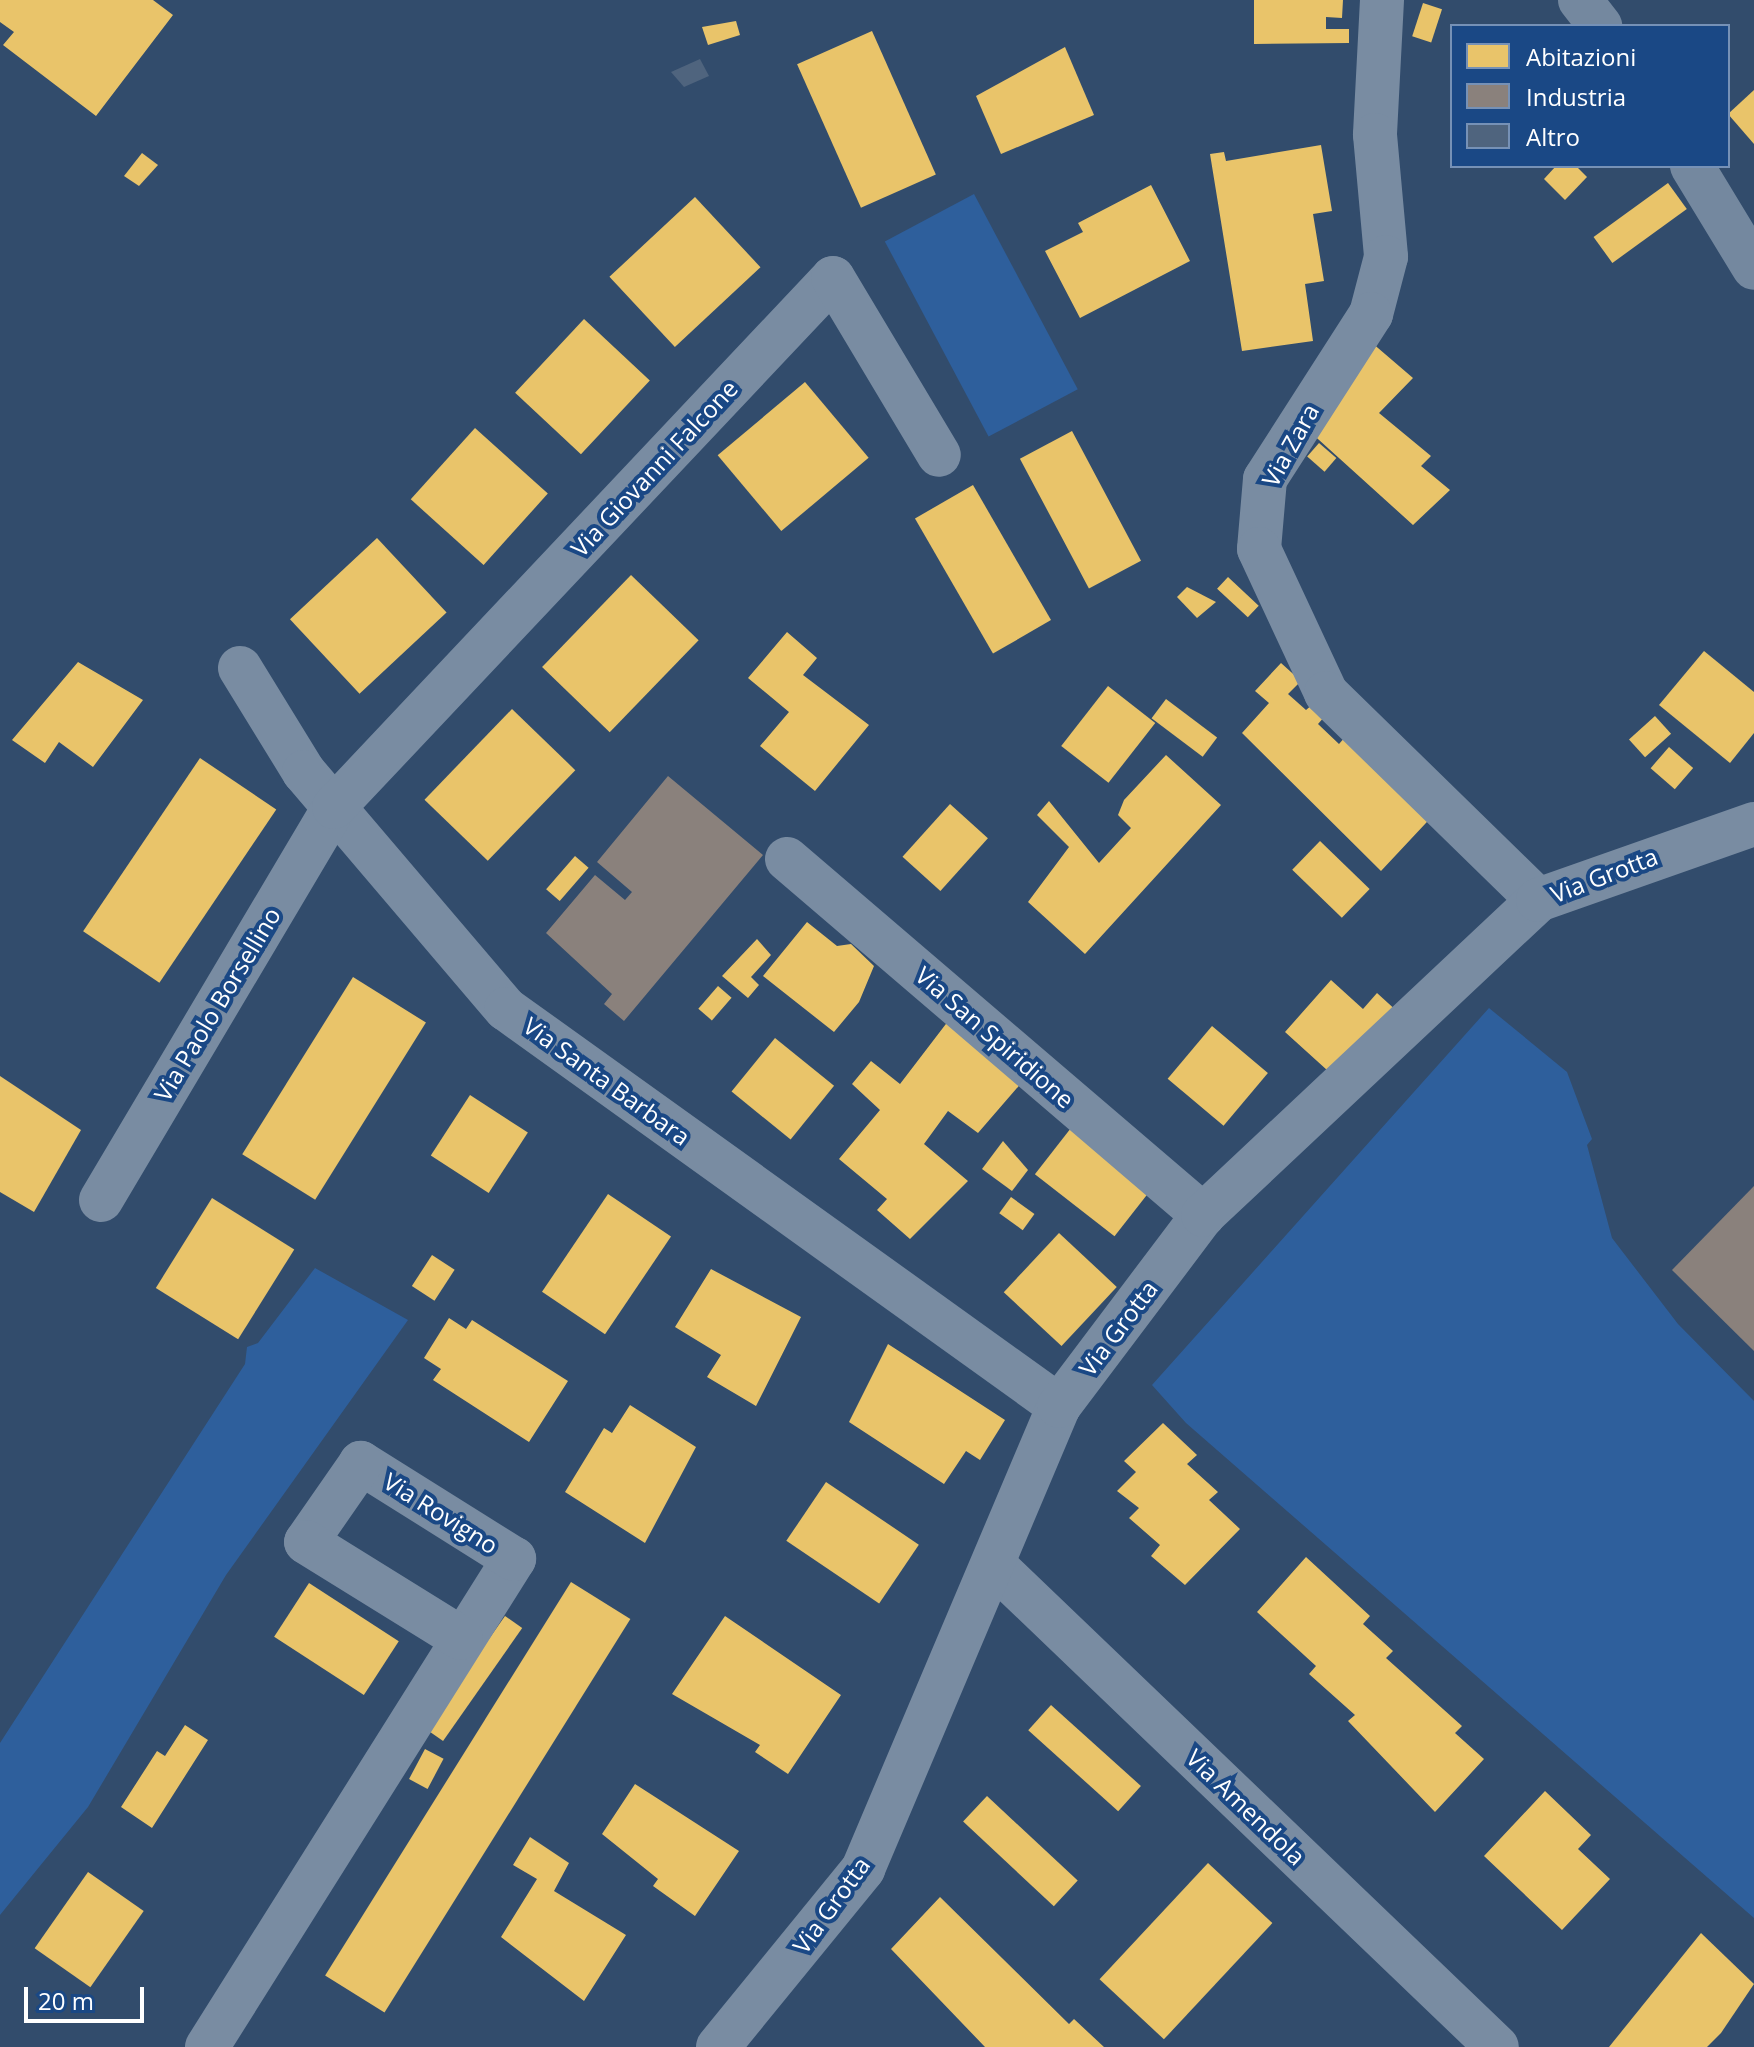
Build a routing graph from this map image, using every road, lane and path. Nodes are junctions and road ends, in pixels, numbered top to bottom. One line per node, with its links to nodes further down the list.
1 (1382, 0): 11 (street, Via Zara)
2 (1580, 0): 3 (main road)
3 (1598, 24)
4 (1693, 168): 5 (main road)
5 (1754, 268)
6 (939, 455): 8 (street, Via Giovanni Falcone)
7 (240, 668): 8 (street, Via Santa Barbara)
8 (334, 807): 12 (street, Via Paolo Borsellino); 14 (street, Via Santa Barbara)
9 (1754, 824): 11 (street, Via Grotta)
10 (787, 859): 13 (street, Via San Spiridione)
11 (1538, 900): 13 (street, Via Grotta)
12 (101, 1200)
13 (1203, 1215): 14 (street, Via Grotta)
14 (1059, 1406): 15 (street, Via Grotta)
15 (995, 1566): 18 (street, Via Grotta); 19 (street, Via Amendola)
16 (461, 1638): 16 (street, Via Rovigno); 17 (street, Via Rovigno)
17 (207, 2047)
18 (718, 2047)
19 (1497, 2047)

